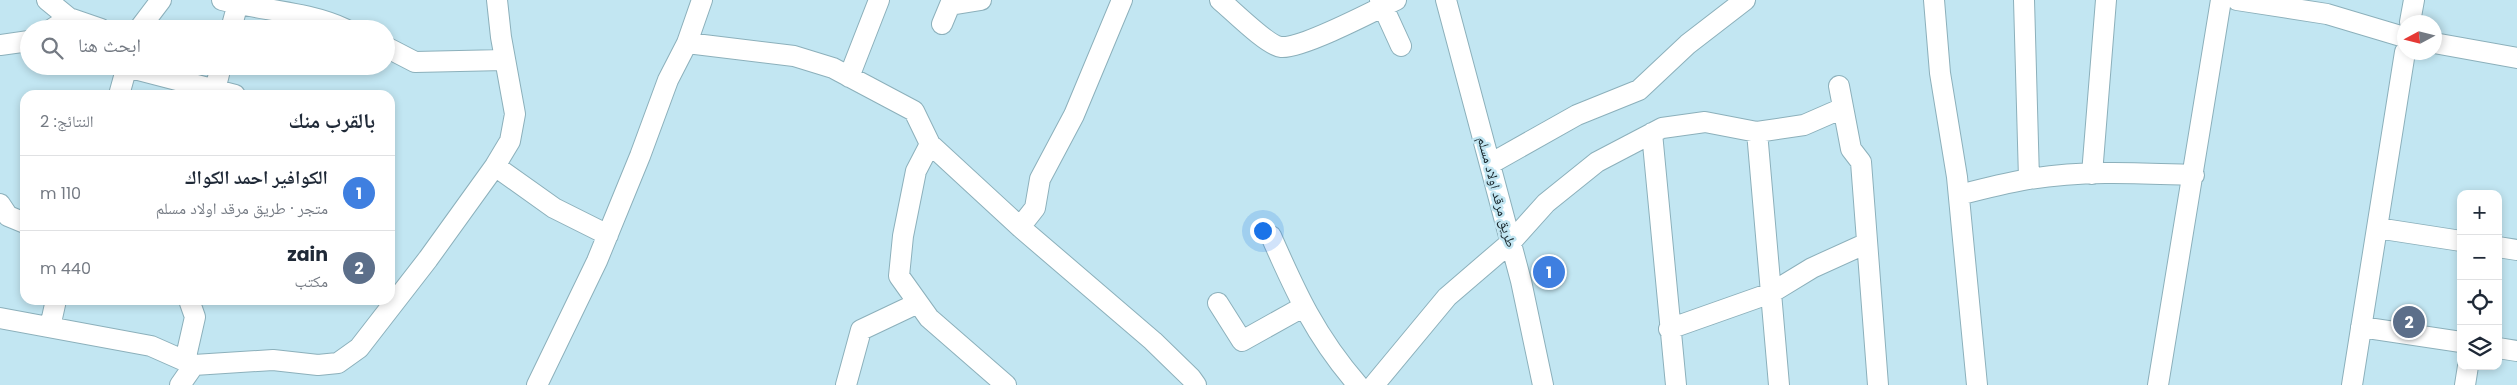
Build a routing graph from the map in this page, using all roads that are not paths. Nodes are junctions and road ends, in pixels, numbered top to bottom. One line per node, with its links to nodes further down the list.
1 (47, 0): 22 (street)
2 (161, 0): 25 (street)
3 (497, 0): 37 (street)
4 (702, 0): 31 (street)
5 (879, 0): 42 (street)
6 (981, 0): 18 (street)
7 (1122, 0): 58 (street)
8 (1220, 0): 19 (street)
9 (1446, 0): 50 (street, طريق مرقد اولاد مسلم)
10 (1745, 0): 50 (street)
11 (1934, 0): 55 (street)
12 (2024, 0): 54 (street)
13 (2106, 0): 52 (street)
14 (2221, 0): 53 (street)
15 (2237, 0): 29 (street)
16 (2414, 0): 21 (street)
17 (230, 2): 20 (street); 26 (street)
18 (952, 2): 28 (street)
19 (1386, 2): 34 (street)
20 (284, 5): 27 (street)
21 (2411, 15)
22 (70, 18): 23 (street); 24 (street)
23 (67, 20)
24 (75, 20)
25 (146, 20)
26 (231, 20)
27 (326, 20)
28 (942, 24)
29 (2397, 35)
30 (20, 42): 32 (street)
31 (687, 43): 42 (street); 60 (street)
32 (0, 44)
33 (2442, 44): 36 (street)
34 (1401, 46)
35 (395, 52): 37 (street)
36 (2517, 58)
37 (504, 60): 51 (street)
38 (2404, 60): 59 (street)
39 (125, 75): 44 (street)
40 (160, 75): 45 (street)
41 (219, 75): 45 (street)
42 (849, 77): 49 (street)
43 (1840, 86): 46 (street)
44 (120, 90)
45 (215, 90)
46 (1843, 108): 47 (street); 64 (street)
47 (1758, 132): 48 (street); 67 (street)
48 (1652, 133): 63 (street); 80 (street)
49 (930, 144): 58 (street); 69 (street)
50 (1490, 164): 63 (street, طريق مرقد اولاد مسلم)
51 (495, 166): 60 (street); 68 (street)
52 (2092, 174): 53 (street); 54 (street)
53 (2194, 175): 98 (street)
54 (2029, 179): 55 (street)
55 (1958, 195): 97 (street)
56 (0, 204): 57 (street)
57 (20, 221)
58 (1020, 227): 90 (street)
59 (2377, 228): 62 (street); 78 (street)
60 (608, 234): 87 (street)
61 (1271, 236): 75 (street)
62 (2457, 240)
63 (1510, 242): 92 (street); 93 (street, طريق مرقد اولاد مسلم)
64 (1867, 243): 67 (street); 96 (street)
65 (2502, 248): 66 (street)
66 (2517, 250)
67 (1771, 294): 80 (street); 95 (street)
68 (395, 301)
69 (918, 303): 88 (street); 89 (street)
70 (1218, 303): 75 (street)
71 (55, 305): 79 (street)
72 (191, 305): 84 (street)
73 (378, 305): 77 (street)
74 (392, 305): 77 (street)
75 (1303, 307): 91 (street)
76 (0, 318): 79 (street)
77 (380, 321): 84 (street)
78 (2361, 326): 81 (street); 99 (street)
79 (50, 327): 84 (street)
80 (1669, 329): 94 (street)
81 (2457, 341)
82 (2502, 349): 83 (street)
83 (2517, 351)
84 (189, 363): 86 (street)
85 (2467, 370): 100 (street)
86 (180, 385)
87 (537, 385)
88 (846, 385)
89 (1006, 385)
90 (1196, 385)
91 (1358, 385)
92 (1374, 385)
93 (1542, 385)
94 (1676, 385)
95 (1779, 385)
96 (1878, 385)
97 (1977, 385)
98 (2158, 385)
99 (2352, 385)
100 (2465, 385)

